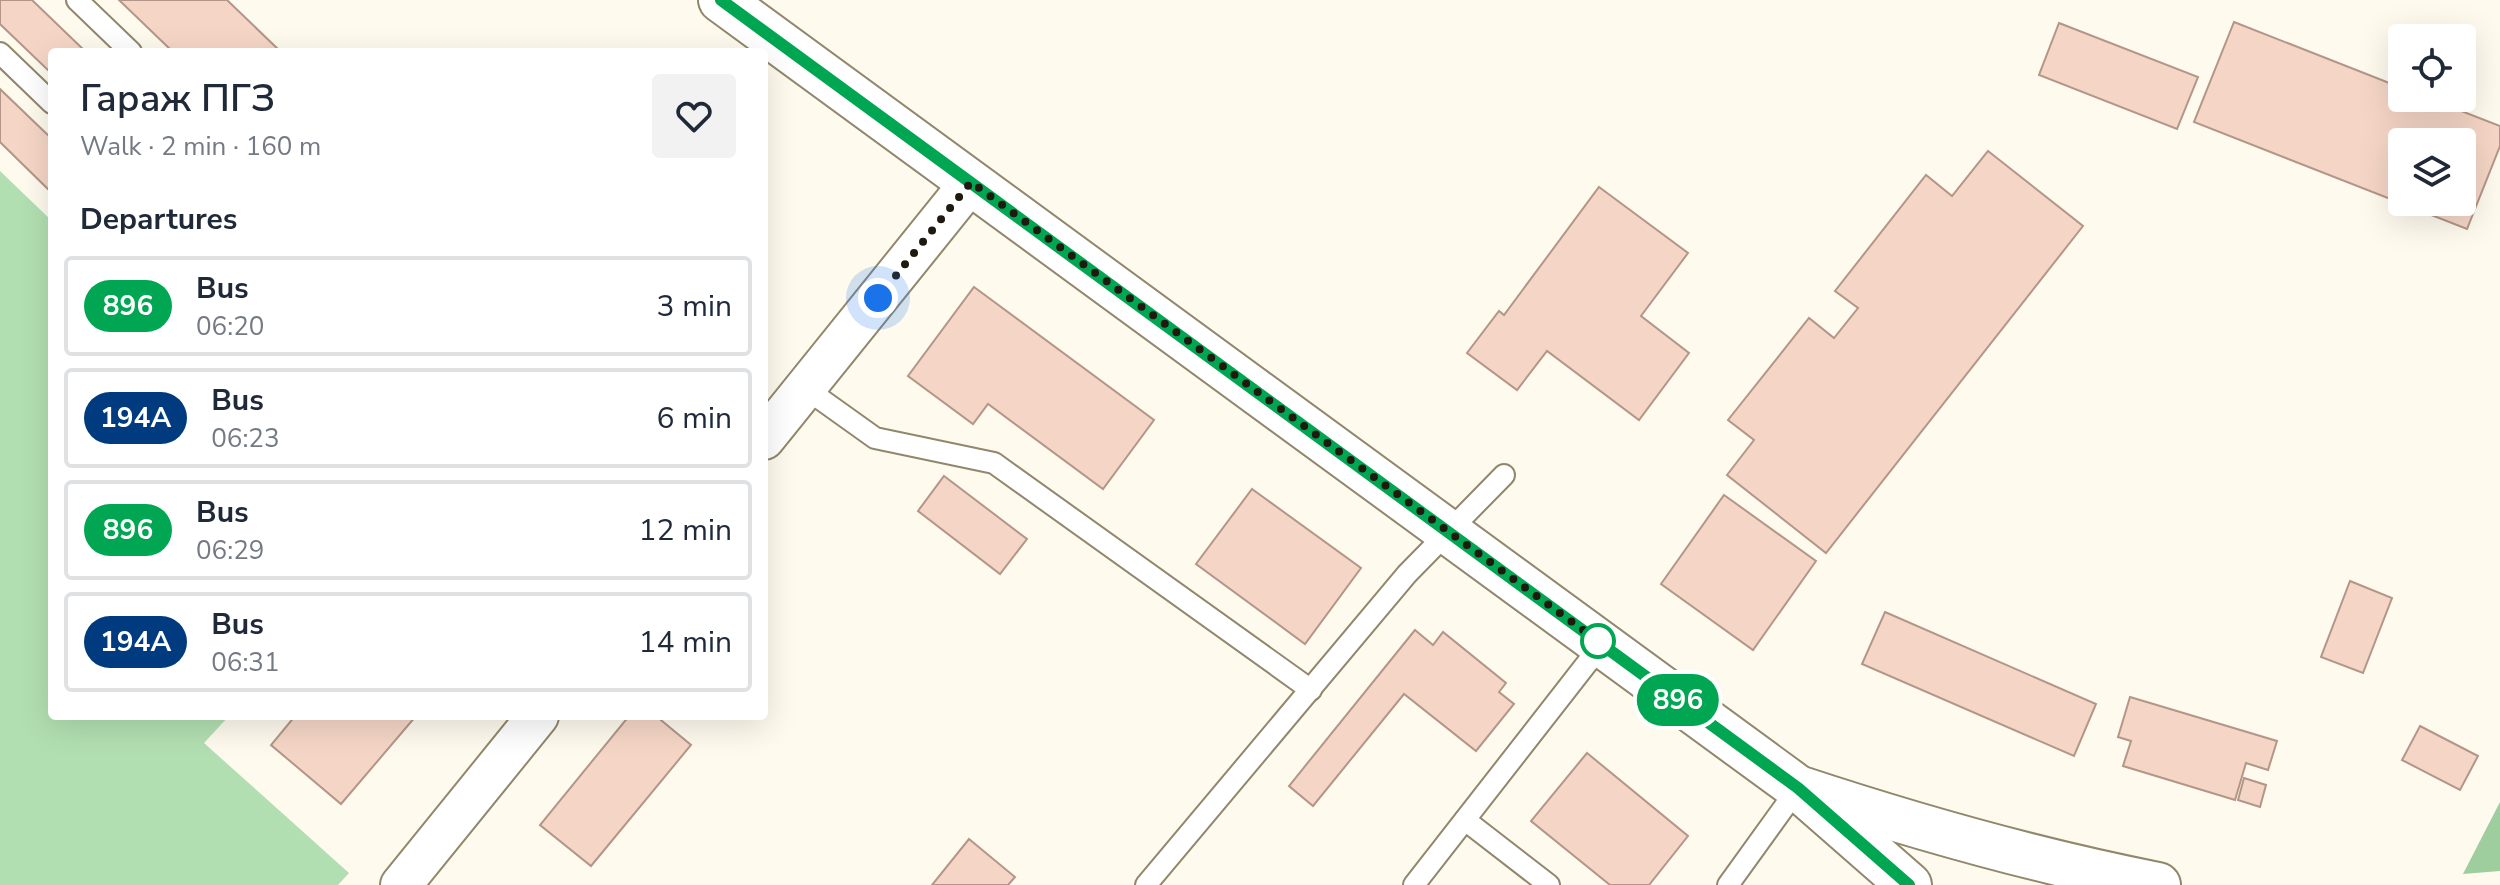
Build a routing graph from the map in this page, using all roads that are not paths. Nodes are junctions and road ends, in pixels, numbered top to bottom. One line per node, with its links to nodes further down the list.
1 (77, 0): 3 (lane)
2 (721, 0): 6 (main road)
3 (127, 48)
4 (0, 53): 5 (lane)
5 (48, 99)
6 (971, 182): 7 (street); 10 (main road)
7 (805, 388): 8 (street); 12 (lane)
8 (768, 434)
9 (1504, 475): 10 (lane)
10 (1449, 534): 11 (main road); 12 (lane)
11 (1602, 644): 14 (main road); 15 (lane)
12 (1311, 690): 17 (lane)
13 (535, 720): 16 (street)
14 (1798, 788): 20 (lane); 21 (main road); 22 (main road)
15 (1465, 820): 18 (lane); 19 (lane)
16 (401, 885)
17 (1146, 885)
18 (1414, 885)
19 (1549, 885)
20 (1728, 885)
21 (1909, 885)
22 (2155, 885)

